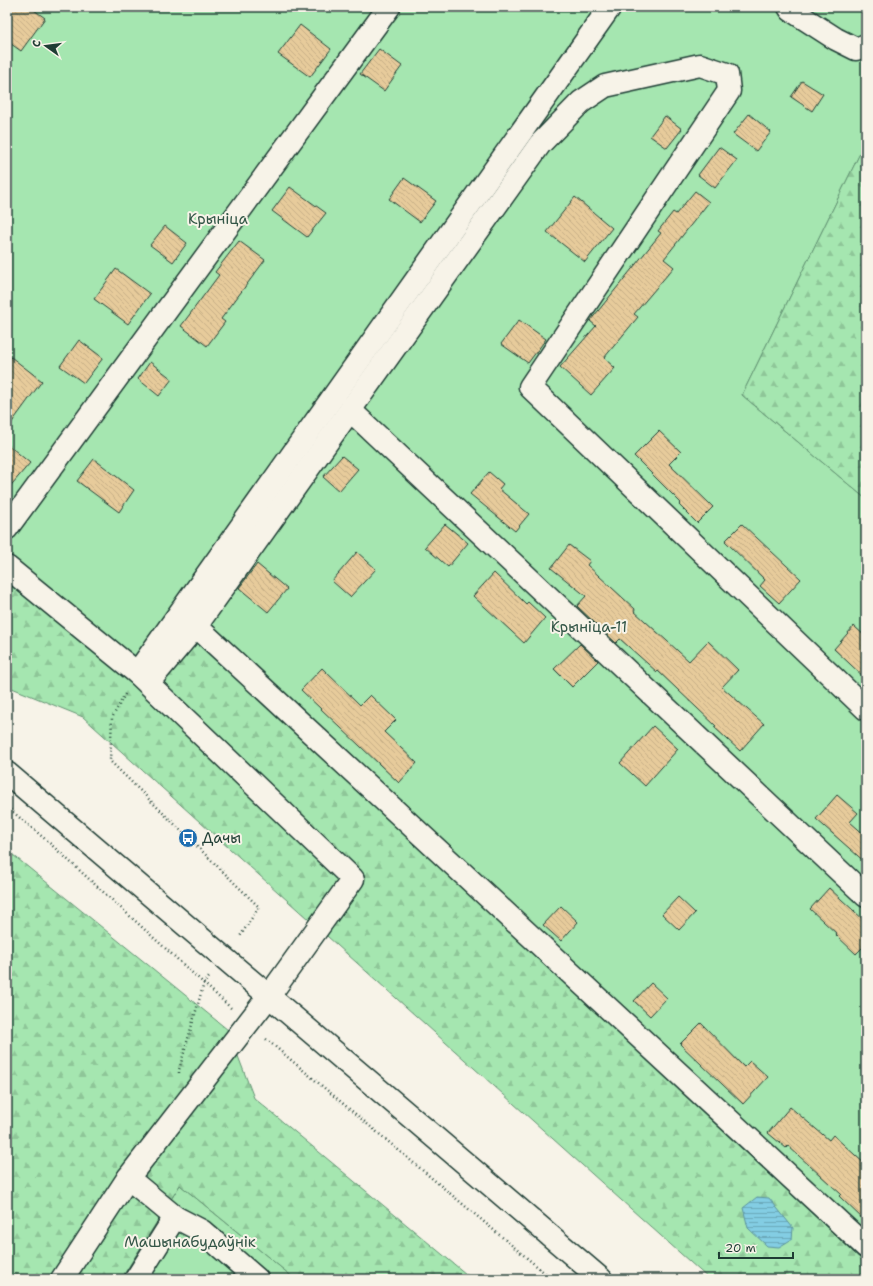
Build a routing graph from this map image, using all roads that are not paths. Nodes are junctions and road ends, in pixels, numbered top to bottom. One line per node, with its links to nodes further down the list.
1 (389, 7): 6 (street)
2 (610, 7): 9 (street)
3 (789, 7): 4 (street)
4 (866, 45)
5 (351, 411): 8 (street); 10 (street); 12 (street)
6 (7, 528)
7 (7, 567): 9 (street)
8 (196, 626): 9 (street); 16 (street)
9 (143, 678): 13 (street)
10 (866, 709)
11 (7, 773): 13 (street)
12 (866, 896)
13 (269, 996): 14 (street); 20 (street)
14 (128, 1178): 15 (street); 17 (street)
15 (175, 1217): 18 (street); 19 (street)
16 (866, 1247)
17 (62, 1279)
18 (136, 1279)
19 (257, 1279)
20 (601, 1279)

